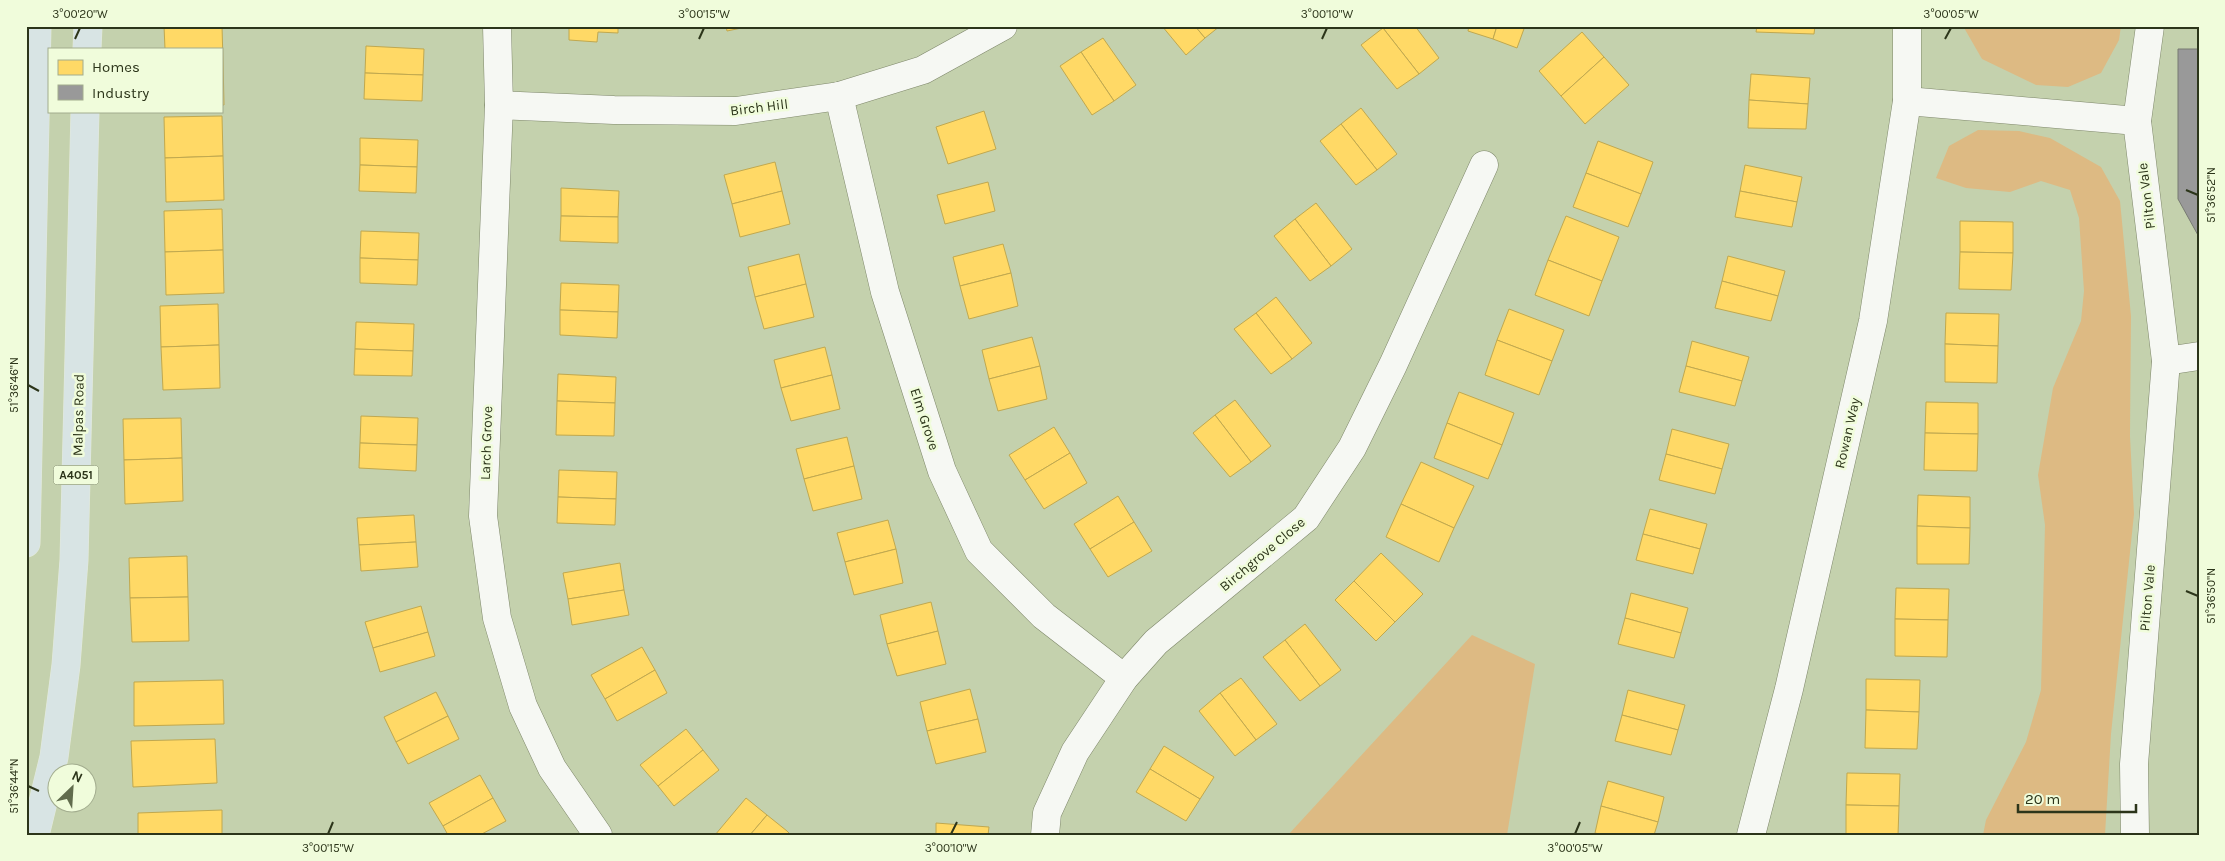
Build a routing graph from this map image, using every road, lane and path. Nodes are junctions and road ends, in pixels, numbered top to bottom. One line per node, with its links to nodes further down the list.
1 (37, 26): 14 (main road)
2 (88, 26): 7 (main road)
3 (496, 26): 10 (street, Larch Grove)
4 (1003, 26): 8 (street, Birch Hill)
5 (1907, 26): 9 (street, Rowan Way)
6 (2150, 26): 12 (street, Pilton Vale)
7 (87, 48)
8 (839, 96): 10 (street, Birch Hill); 18 (street, Elm Grove)
9 (1907, 101): 12 (street); 22 (street, Rowan Way)
10 (499, 105): 20 (street, Larch Grove)
11 (85, 112): 19 (main road, Malpas Road / A4051)
12 (2137, 121): 16 (street, Pilton Vale)
13 (1484, 165): 18 (street, Birchgrove Close)
14 (30, 178): 17 (main road)
15 (2199, 356): 16 (street)
16 (2166, 361): 23 (street, Pilton Vale)
17 (26, 543)
18 (1124, 678): 21 (street, Birchgrove Close)
19 (36, 835)
20 (598, 835)
21 (1045, 835)
22 (1751, 835)
23 (2135, 835)

